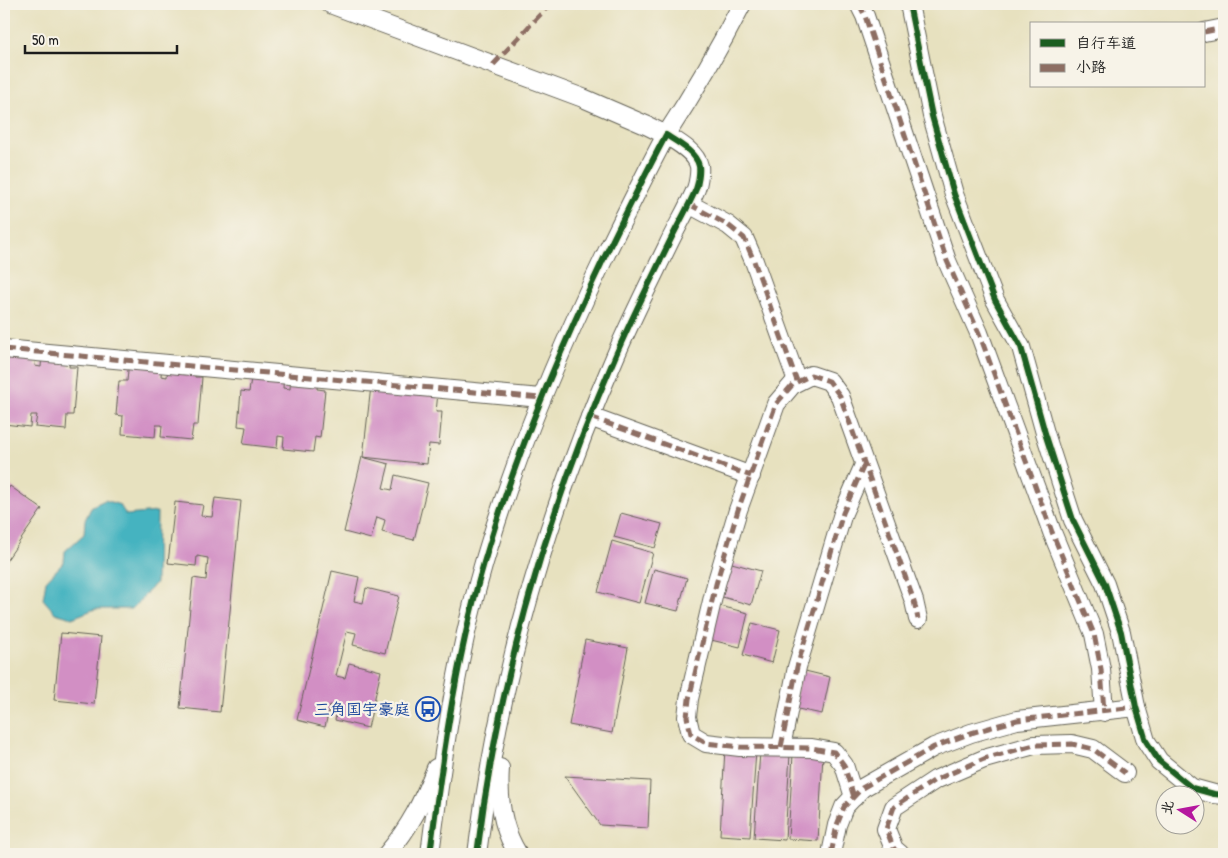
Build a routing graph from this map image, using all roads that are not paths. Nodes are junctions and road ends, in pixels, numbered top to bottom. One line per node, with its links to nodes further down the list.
1 (330, 4): 7 (street)
2 (742, 4): 7 (street)
3 (859, 4): 18 (street)
4 (909, 4): 18 (street)
5 (1224, 28): 6 (street)
6 (1206, 32)
7 (666, 135): 8 (street); 11 (street)
8 (688, 204): 10 (street); 12 (street)
9 (4, 349): 11 (street)
10 (797, 382): 13 (street); 14 (street)
11 (541, 398): 17 (street)
12 (590, 418): 14 (street); 16 (street)
13 (864, 465): 15 (street); 19 (street)
14 (750, 476): 19 (street)
15 (918, 619)
16 (508, 680): 25 (street); 26 (street)
17 (452, 709): 23 (street); 24 (street)
18 (1119, 710): 21 (street); 22 (street)
19 (780, 747): 22 (street)
20 (1124, 773): 28 (street)
21 (1224, 795)
22 (854, 797): 27 (street)
23 (386, 854)
24 (430, 854)
25 (477, 854)
26 (518, 854)
27 (831, 854)
28 (900, 854)

